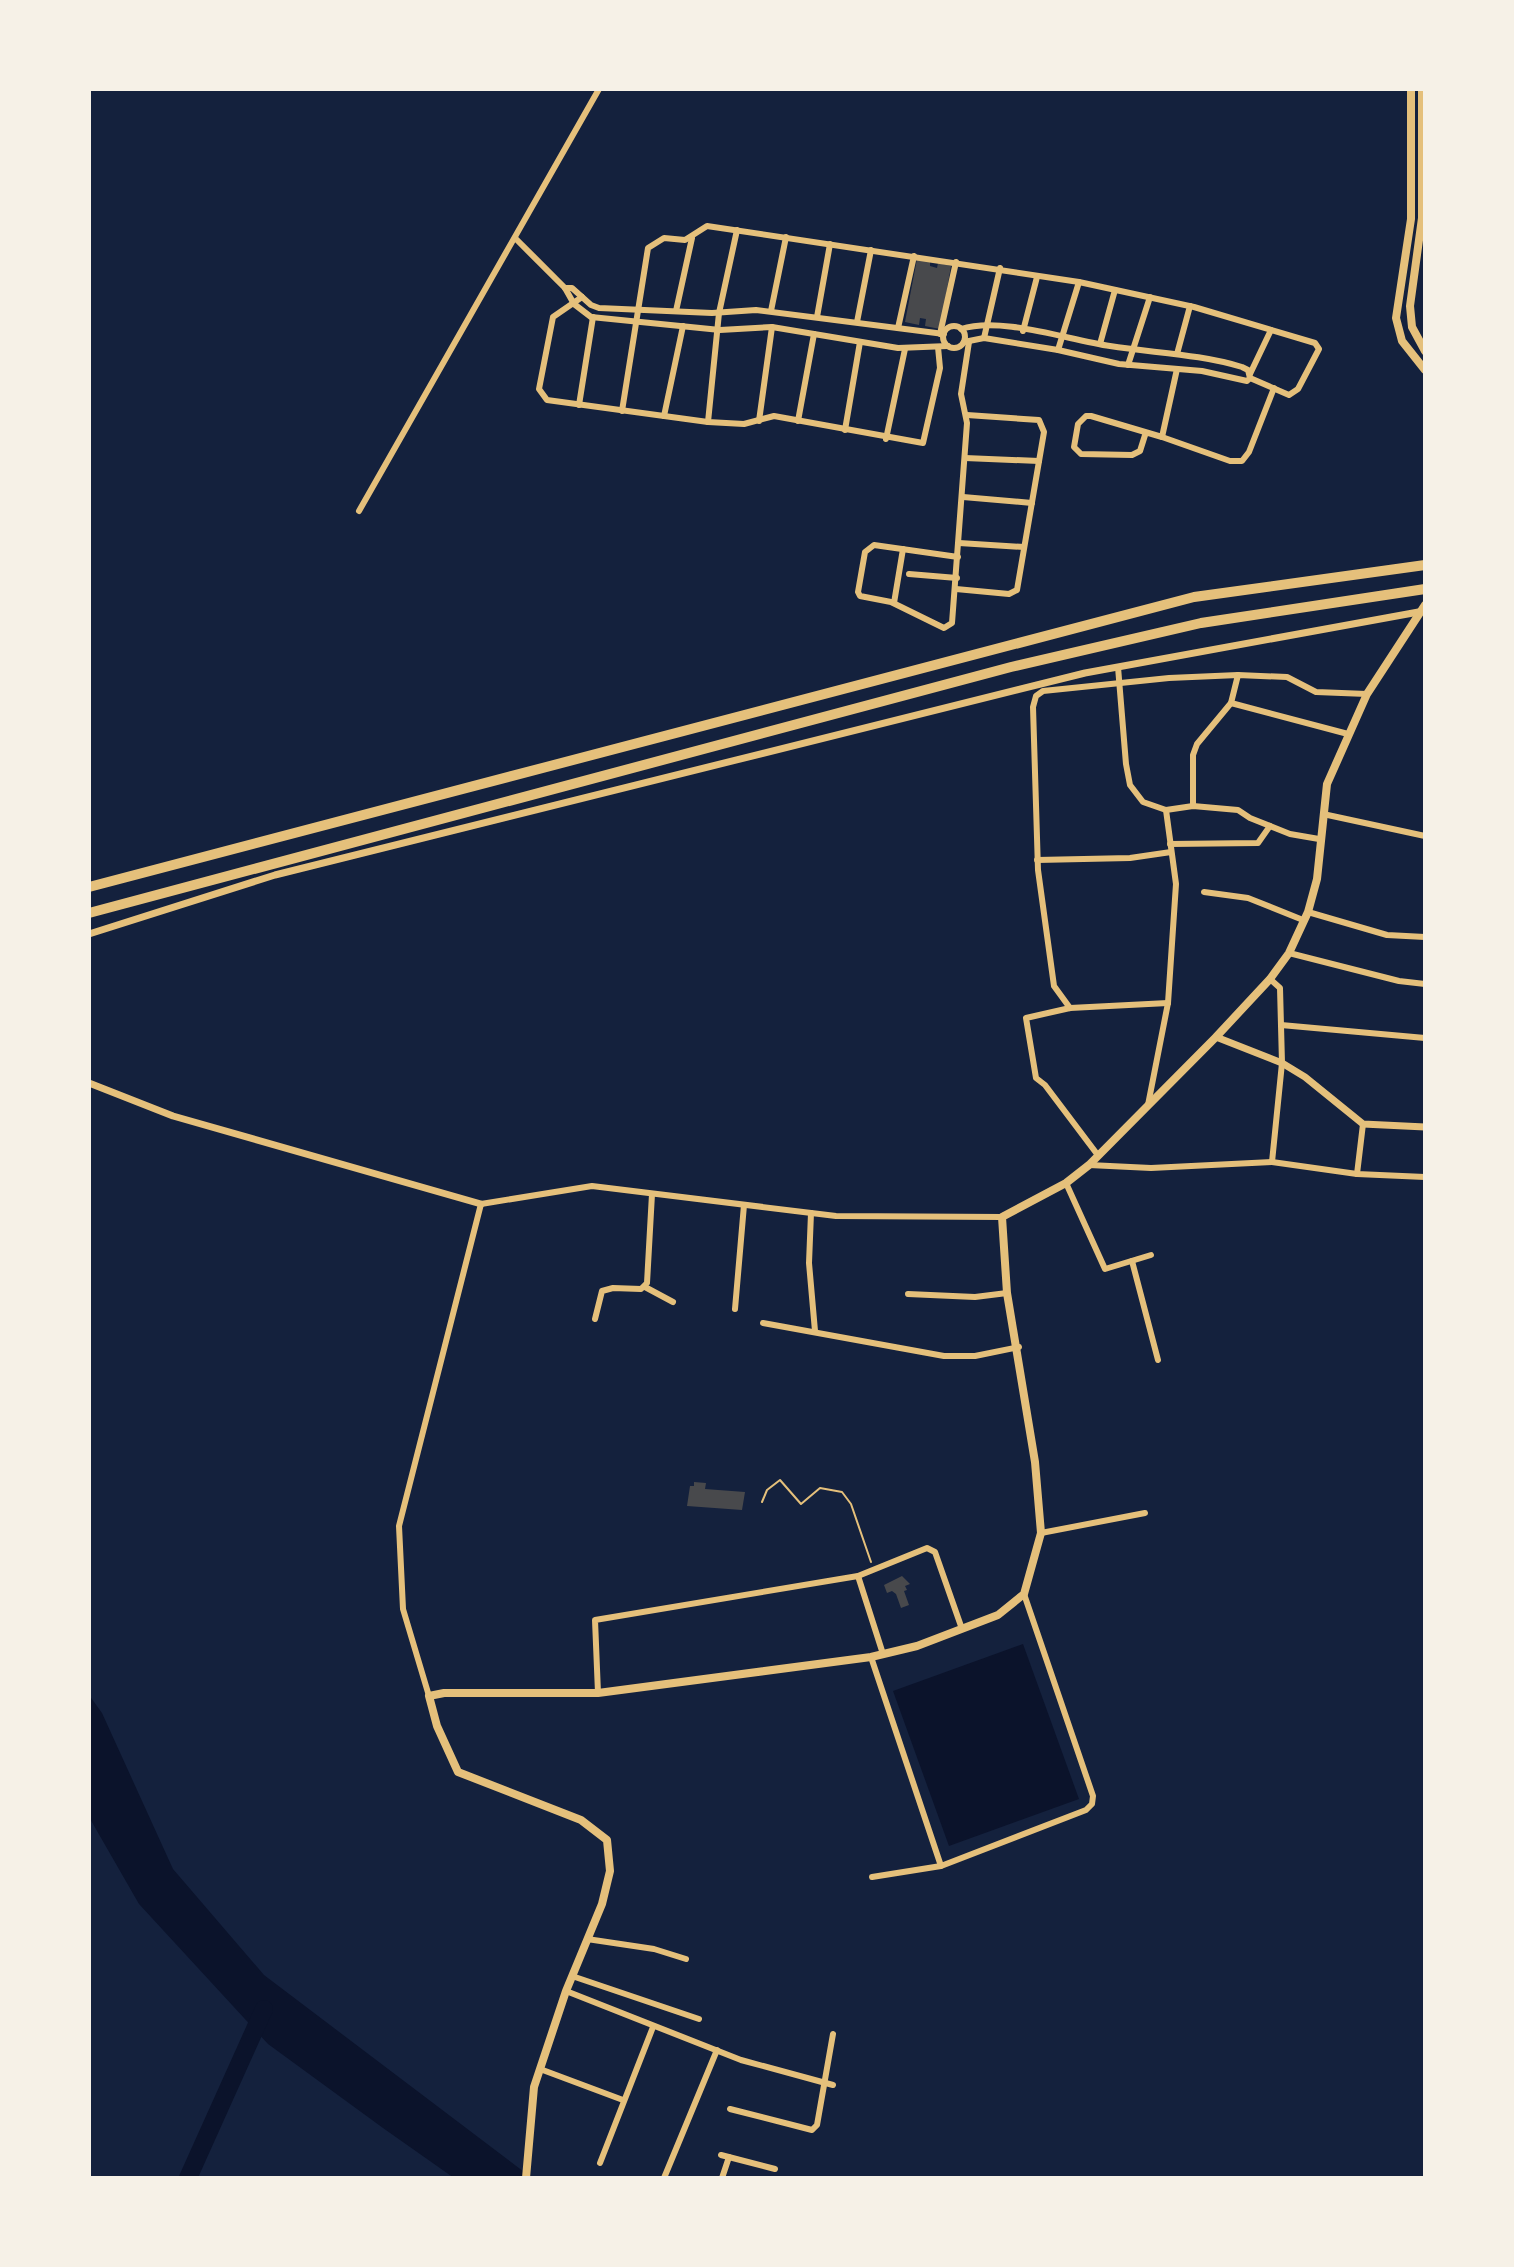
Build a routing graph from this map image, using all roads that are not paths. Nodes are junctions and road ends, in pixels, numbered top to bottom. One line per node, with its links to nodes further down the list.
1 (599, 89): 6 (street)
2 (1411, 89): 55 (main road)
3 (1422, 89): 51 (main road)
4 (737, 230): 5 (street); 7 (street); 24 (street)
5 (786, 237): 8 (street); 23 (street)
6 (515, 238): 15 (street); 73 (street)
7 (692, 238): 21 (street); 22 (street)
8 (830, 244): 9 (street); 27 (street)
9 (870, 250): 10 (street); 29 (street)
10 (914, 256): 11 (street); 33 (street)
11 (956, 261): 12 (street); 40 (street)
12 (1000, 268): 13 (street); 30 (street)
13 (1037, 277): 14 (street); 37 (street)
14 (1079, 282): 16 (street); 41 (street)
15 (565, 288): 18 (street); 19 (street)
16 (1115, 290): 17 (street); 45 (street)
17 (1150, 297): 20 (street); 49 (street)
18 (582, 298): 19 (street); 21 (street)
19 (574, 304): 26 (street); 58 (street)
20 (1190, 306): 36 (street); 52 (street)
21 (638, 309): 22 (street); 28 (street)
22 (676, 311): 24 (street)
23 (771, 311): 24 (street); 25 (street)
24 (719, 313): 35 (street)
25 (804, 314): 27 (street); 38 (street)
26 (593, 317): 28 (street); 58 (street)
27 (817, 317): 29 (street)
28 (637, 321): 31 (street); 59 (street)
29 (857, 322): 33 (street)
30 (987, 325): 34 (street); 37 (street); 42 (street)
31 (683, 326): 35 (street); 61 (street)
32 (772, 327): 35 (street); 38 (street); 62 (street)
33 (898, 328): 40 (street)
34 (961, 329): 40 (street); 44 (street)
35 (720, 330): 64 (street)
36 (1271, 330): 56 (street); 57 (street)
37 (1023, 331): 41 (street)
38 (800, 332): 39 (street)
39 (814, 334): 43 (street); 63 (street)
40 (942, 334): 46 (street)
41 (1062, 337): 45 (street); 50 (street)
42 (984, 338): 44 (street); 50 (street)
43 (860, 342): 48 (street); 65 (street)
44 (967, 342): 46 (street); 60 (street)
45 (1100, 344): 49 (street)
46 (948, 346): 47 (street)
47 (938, 348): 48 (street); 68 (street)
48 (905, 349): 68 (street)
49 (1133, 349): 52 (street); 53 (street)
50 (1058, 350): 53 (street)
51 (1425, 351)
52 (1177, 354): 56 (street)
53 (1128, 365): 54 (street)
54 (1177, 369): 56 (street); 67 (street)
55 (1425, 370)
56 (1250, 376): 57 (street)
57 (1274, 388): 67 (street)
58 (579, 405): 59 (street)
59 (622, 411): 61 (street)
60 (967, 415): 69 (street); 70 (street)
61 (664, 416): 64 (street)
62 (759, 421): 63 (street); 64 (street)
63 (798, 421): 65 (street)
64 (708, 422)
65 (845, 430): 68 (street)
66 (1146, 432): 66 (street); 67 (street)
67 (1162, 437)
68 (886, 439)
69 (965, 458): 70 (street); 71 (street)
70 (1039, 461): 72 (street)
71 (962, 497): 72 (street); 74 (street)
72 (1032, 503): 75 (street)
73 (359, 511)
74 (960, 542): 75 (street); 77 (street)
75 (1024, 547): 81 (street)
76 (904, 549): 77 (street); 83 (street); 83 (street)
77 (958, 557): 80 (street)
78 (1424, 566): 99 (highway)
79 (909, 574): 80 (street)
80 (957, 578): 81 (street)
81 (956, 589): 83 (street)
82 (1421, 591): 84 (main road); 101 (highway)
83 (894, 603)
84 (1423, 610): 85 (street); 88 (main road)
85 (1118, 667): 87 (street); 103 (street)
86 (1238, 675): 87 (street); 88 (street); 89 (street)
87 (1119, 682): 92 (street); 98 (street)
88 (1367, 695): 90 (main road)
89 (1231, 703): 90 (street); 91 (street)
90 (1348, 734): 93 (main road)
91 (1193, 806): 92 (street); 94 (street)
92 (1166, 810): 97 (street)
93 (1323, 814): 95 (street); 96 (main road)
94 (1270, 826): 96 (street); 97 (street)
95 (1425, 836)
96 (1319, 839): 102 (main road)
97 (1171, 848): 98 (street); 108 (street)
98 (1037, 860): 109 (street)
99 (89, 887)
100 (1204, 892): 102 (street)
101 (89, 913)
102 (1305, 916): 104 (street); 105 (main road)
103 (89, 934)
104 (1425, 937)
105 (1289, 953): 106 (main road); 107 (street)
106 (1270, 979): 110 (street); 111 (main road)
107 (1425, 984)
108 (1167, 1003): 109 (street); 115 (street)
109 (1070, 1008): 118 (street)
110 (1281, 1025): 112 (street); 113 (street)
111 (1216, 1037): 113 (street); 115 (main road)
112 (1425, 1038)
113 (1282, 1063): 116 (street); 119 (street)
114 (89, 1083): 125 (street)
115 (1147, 1107): 118 (main road)
116 (1363, 1124): 117 (street); 121 (street)
117 (1425, 1127)
118 (1097, 1154): 120 (main road)
119 (1272, 1162): 120 (street); 121 (street)
120 (1088, 1165): 123 (main road)
121 (1357, 1174): 122 (street)
122 (1425, 1177)
123 (1066, 1183): 128 (main road); 130 (street)
124 (652, 1194): 125 (street); 126 (street); 131 (street)
125 (481, 1205): 149 (street)
126 (744, 1205): 127 (street); 135 (street)
127 (811, 1213): 128 (street); 138 (street)
128 (1002, 1217): 132 (main road)
129 (1151, 1255): 130 (street)
130 (1132, 1261): 140 (street)
131 (645, 1287): 134 (street); 136 (street)
132 (1007, 1293): 133 (street); 139 (main road)
133 (908, 1294)
134 (673, 1302)
135 (736, 1309)
136 (595, 1319)
137 (763, 1324): 138 (street)
138 (815, 1331): 139 (street)
139 (1018, 1347): 142 (main road)
140 (1158, 1360)
141 (1145, 1513): 142 (street)
142 (1041, 1533): 144 (main road)
143 (858, 1576): 145 (street); 146 (street); 148 (street)
144 (1024, 1594): 145 (main road); 150 (street)
145 (962, 1629): 146 (main road)
146 (883, 1654): 147 (main road)
147 (871, 1657): 148 (main road); 150 (street)
148 (598, 1693): 149 (main road)
149 (429, 1696): 152 (main road)
150 (941, 1866): 151 (street)
151 (872, 1877)
152 (587, 1939): 153 (street); 154 (main road)
153 (686, 1959)
154 (572, 1976): 155 (main road); 156 (street)
155 (566, 1991): 157 (street); 160 (main road)
156 (699, 2019)
157 (653, 2028): 159 (street); 163 (street)
158 (833, 2034): 161 (street)
159 (717, 2050): 161 (street); 170 (street)
160 (540, 2069): 163 (street); 169 (main road)
161 (823, 2081): 162 (street); 164 (street)
162 (833, 2085)
163 (623, 2100): 167 (street)
164 (730, 2109)
165 (721, 2155): 166 (street)
166 (730, 2157): 168 (street); 171 (street)
167 (600, 2163)
168 (775, 2169)
169 (526, 2178)
170 (664, 2178)
171 (722, 2178)

